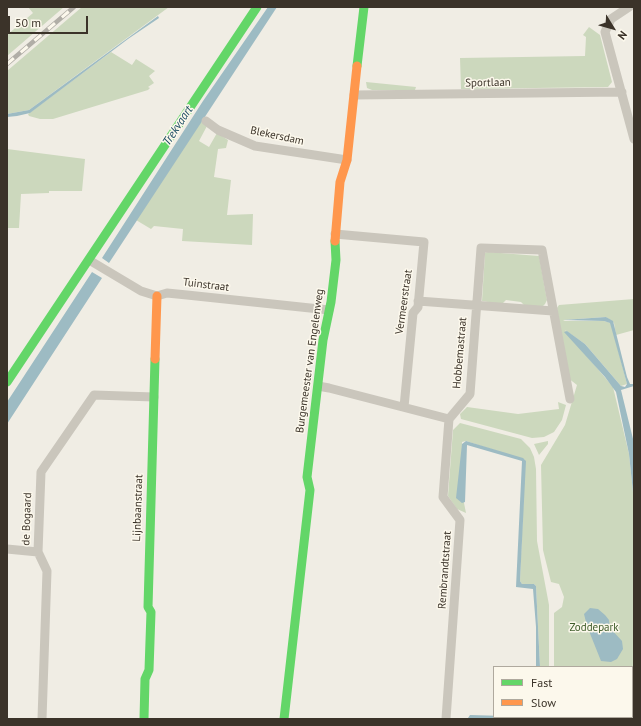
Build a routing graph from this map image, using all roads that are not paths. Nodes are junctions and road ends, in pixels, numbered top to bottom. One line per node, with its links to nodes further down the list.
1 (257, 7): 10 (street)
2 (364, 7): 5 (street, Burgemeester van Engelenweg)
3 (629, 7): 4 (street)
4 (622, 92): 5 (street, Sportlaan); 7 (street)
5 (354, 95): 8 (street, Burgemeester van Engelenweg)
6 (206, 121): 8 (street, Blekersdam)
7 (634, 139)
8 (347, 160): 9 (street, Burgemeester van Engelenweg)
9 (335, 234): 12 (street, Vermeerstraat); 14 (street, Burgemeester van Engelenweg)
10 (89, 260): 11 (street, Tuinstraat); 16 (street)
11 (157, 296): 14 (street, Tuinstraat); 18 (street, Lijnbaanstraat)
12 (418, 301): 13 (street, Hobbemastraat); 20 (street, Vermeerstraat)
13 (476, 306): 15 (street, Hobbemastraat); 15 (street, Hobbemastraat); 21 (street, Hobbemastraat)
14 (329, 310): 17 (street, Burgemeester van Engelenweg)
15 (553, 311): 19 (street, Hobbemastraat)
16 (7, 382)
17 (318, 386): 20 (street); 26 (street, Burgemeester van Engelenweg)
18 (154, 397): 23 (street, de Bogaard); 25 (street, Lijnbaanstraat)
19 (570, 399)
20 (404, 407): 21 (street)
21 (449, 419): 27 (street, Rembrandtstraat)
22 (7, 549): 23 (street)
23 (38, 552): 24 (street, de Bogaard)
24 (42, 719)
25 (144, 719)
26 (284, 719)
27 (446, 719)

